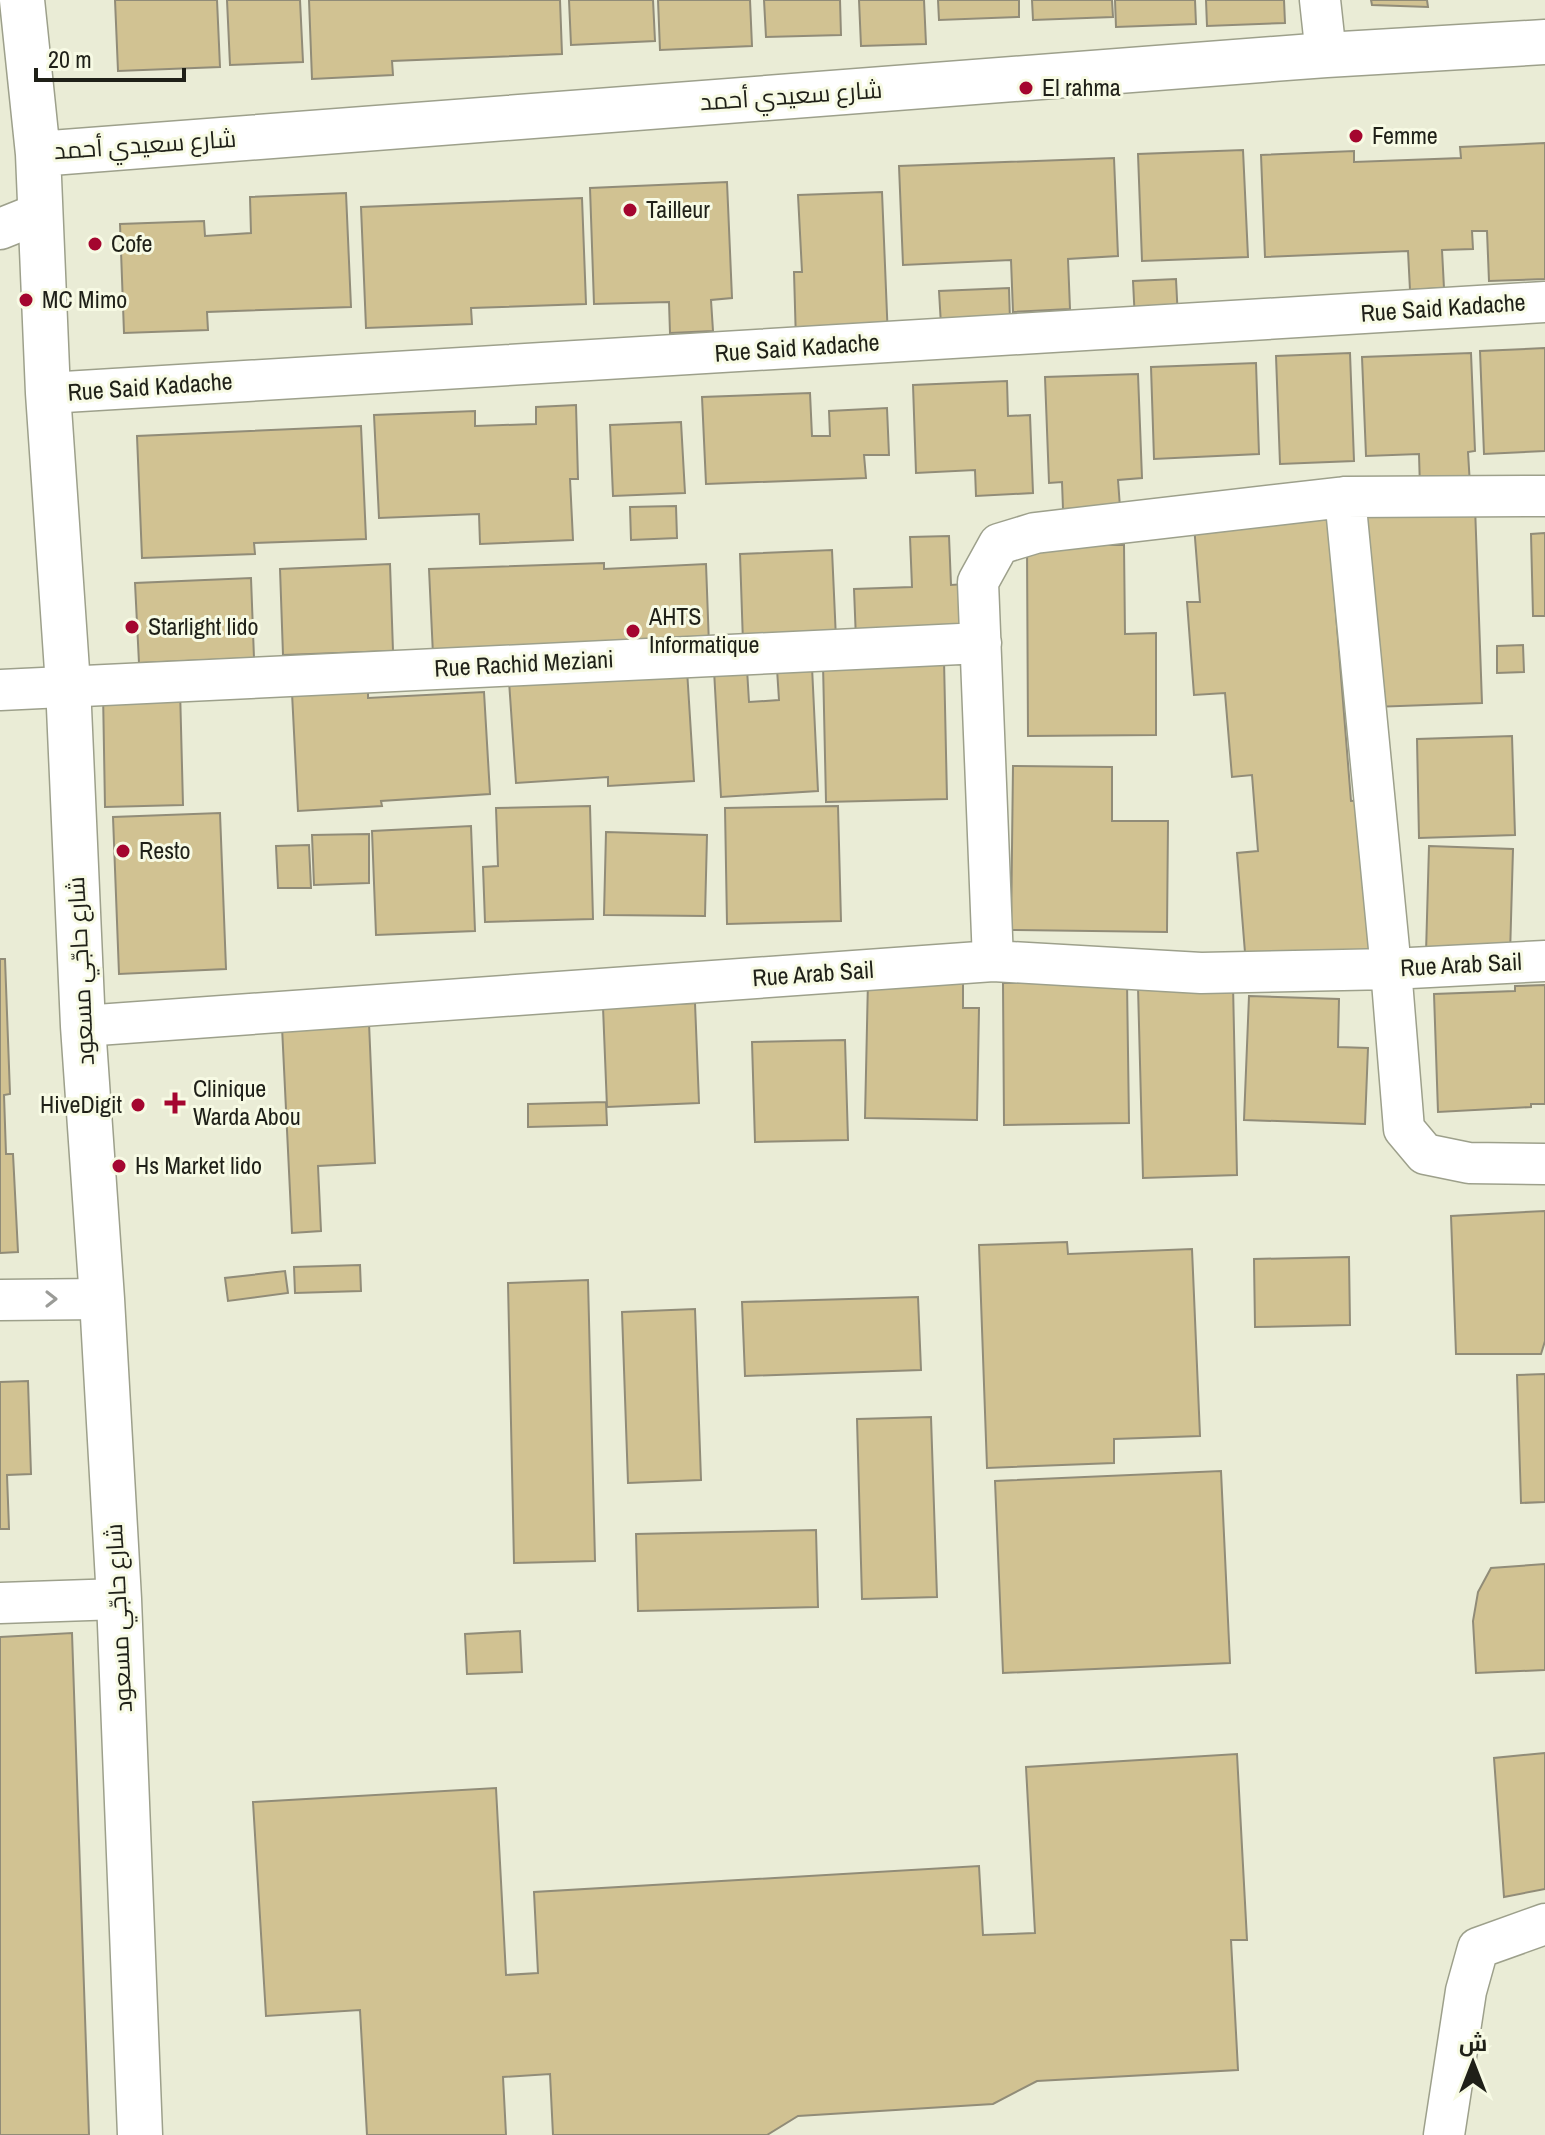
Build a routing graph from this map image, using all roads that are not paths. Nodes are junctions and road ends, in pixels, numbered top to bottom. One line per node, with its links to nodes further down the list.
1 (22, 0): 5 (main road, شارع حاجّي مسعود)
2 (1320, 0): 4 (street)
3 (1545, 42): 4 (main road, شارع سعيدي أحمد)
4 (1326, 55): 5 (main road, شارع سعيدي أحمد)
5 (38, 154): 6 (main road, شارع حاجّي مسعود)
6 (40, 213): 7 (street); 9 (main road, شارع حاجّي مسعود)
7 (0, 229)
8 (1545, 302): 9 (street, Rue Said Kadache)
9 (48, 393): 13 (main road, شارع حاجّي مسعود)
10 (1545, 496): 11 (street)
11 (1345, 497): 12 (street); 17 (street)
12 (981, 643): 13 (street, Rue Rachid Meziani); 15 (street)
13 (68, 685): 14 (street, Rue Rachid Meziani); 18 (main road, شارع حاجّي مسعود)
14 (0, 690)
15 (993, 961): 17 (street, Rue Arab Sail); 18 (street, Rue Arab Sail)
16 (1545, 961): 17 (street, Rue Arab Sail)
17 (1391, 969): 19 (street)
18 (83, 1026): 20 (main road, شارع حاجّي مسعود)
19 (1545, 1164)
20 (102, 1299): 21 (street, one-way to 20); 22 (main road, شارع حاجّي مسعود)
21 (0, 1300)
22 (119, 1599): 23 (street); 25 (main road, شارع حاجّي مسعود)
23 (0, 1603)
24 (1545, 1924): 26 (street)
25 (140, 2135)
26 (1444, 2135)

